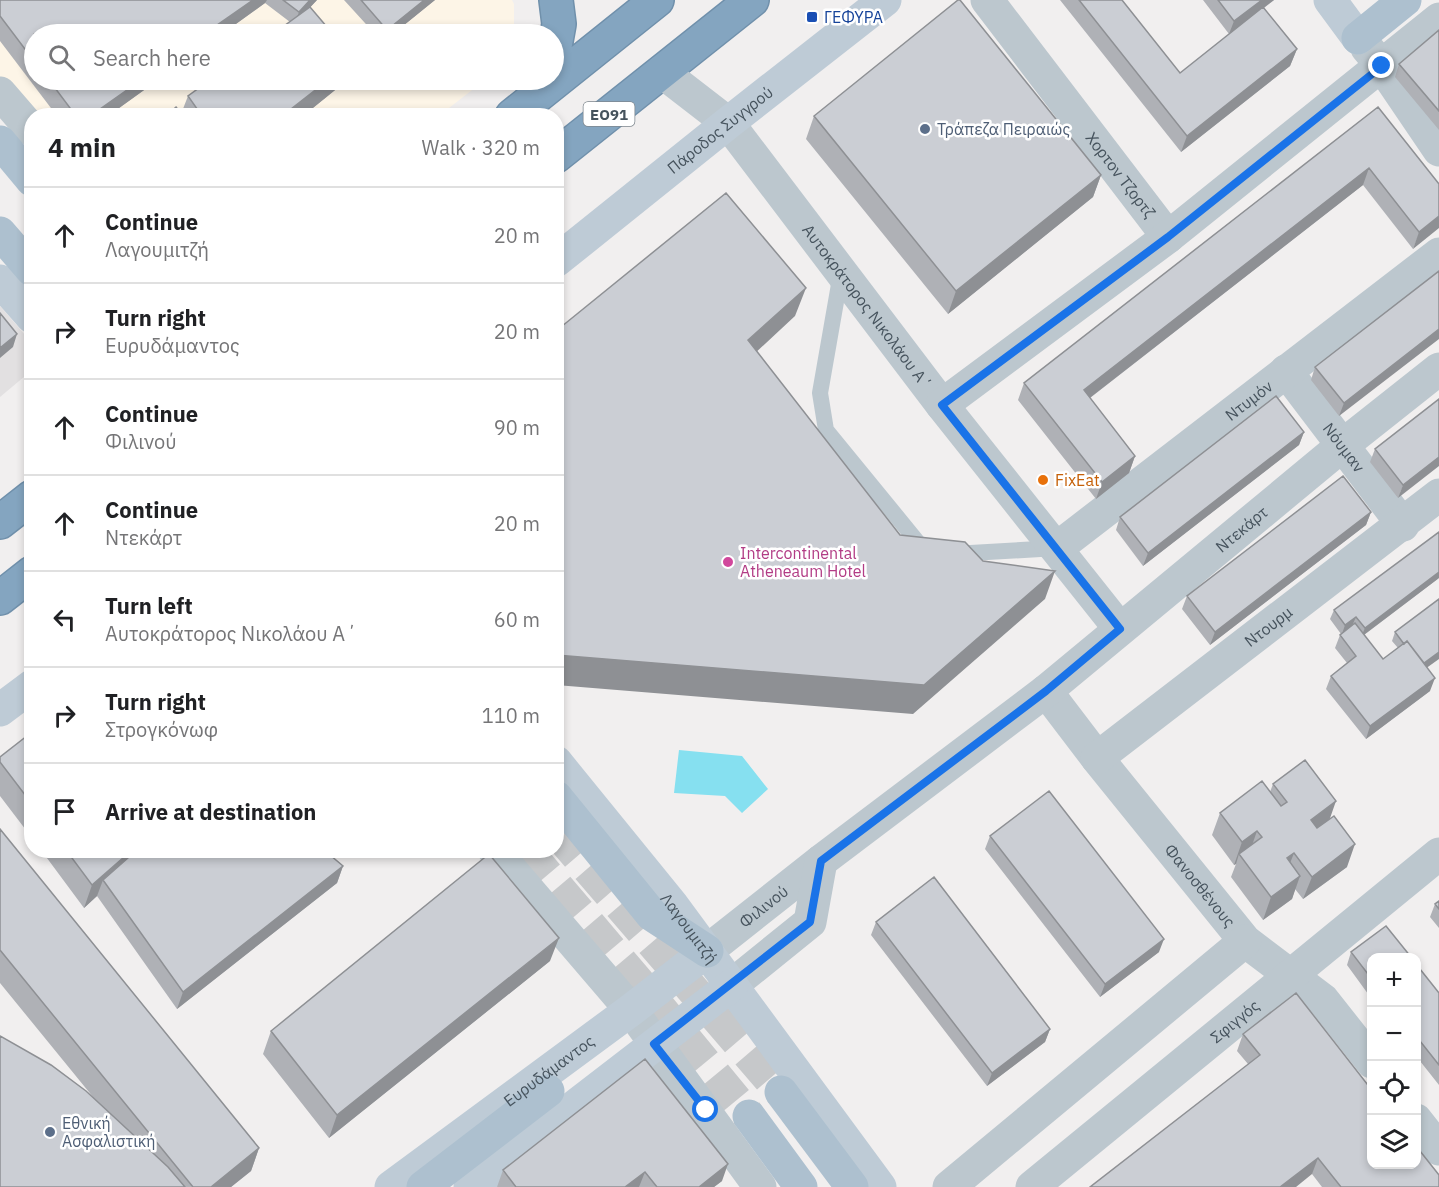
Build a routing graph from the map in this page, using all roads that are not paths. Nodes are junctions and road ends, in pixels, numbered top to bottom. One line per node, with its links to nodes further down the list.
1 (541, 0): 11 (highway)
2 (556, 0): 12 (highway)
3 (657, 0): 9 (highway)
4 (752, 0): 16 (highway, ΕΟ91)
5 (885, 0): 23 (street, Πάροδος Συγγρού)
6 (987, 0): 29 (street, Χορτον Τζορτζ)
7 (1330, 0): 13 (street)
8 (1405, 0): 13 (main road)
9 (634, 13): 15 (highway)
10 (1439, 19): 14 (street)
11 (544, 24)
12 (559, 24)
13 (1358, 38): 14 (street)
14 (1382, 66): 26 (street); 29 (street)
15 (564, 72)
16 (662, 72): 23 (street, Αυτοκράτορος Νικολάου Α΄); 25 (highway, ΕΟ91)
17 (527, 90): 20 (highway)
18 (543, 90): 21 (highway)
19 (0, 93): 22 (street)
20 (512, 108)
21 (521, 108)
22 (24, 121)
23 (728, 123): 31 (street, Πάροδος Συγγρού); 33 (street, Αυτοκράτορος Νικολάου Α΄)
24 (0, 142): 27 (main road)
25 (564, 150)
26 (1439, 150)
27 (24, 170)
28 (0, 233): 32 (main road)
29 (1168, 237): 38 (street)
30 (1439, 254): 37 (street, Ντυμόν)
31 (564, 255)
32 (24, 261)
33 (841, 272): 38 (street, Αυτοκράτορος Νικολάου Α΄); 44 (lane)
34 (0, 281): 35 (street)
35 (24, 308)
36 (1439, 369): 39 (street, Ντεκάρτ)
37 (1287, 371): 39 (street, Νόυμαν); 44 (street, Ντυμόν)
38 (942, 405): 44 (street, Αυτοκράτορος Νικολάου Α΄)
39 (1343, 445): 43 (street, Νόυμαν); 47 (street, Ντεκάρτ)
40 (1439, 495): 43 (street, Ντουρμ)
41 (24, 503): 42 (highway)
42 (0, 522)
43 (1402, 525): 51 (street, Ντουρμ)
44 (1056, 548): 47 (street, Αυτοκράτορος Νικολάου Α΄)
45 (24, 579): 46 (highway)
46 (0, 598)
47 (1120, 629): 48 (street, Ντεκάρτ)
48 (1046, 691): 51 (street, Φανοσθένους); 56 (street, Φιλινού)
49 (24, 692): 50 (street)
50 (0, 710)
51 (1097, 758): 57 (street, Φανοσθένους)
52 (564, 772): 58 (street, Λαγουμιτζή)
53 (564, 807): 58 (main road)
54 (1439, 854): 59 (street, Σφιγγός)
55 (501, 858): 61 (street)
56 (821, 861): 58 (street, Φιλινού); 60 (street, Φιλινού)
57 (1245, 941): 59 (street, Φανοσθένους); 76 (street)
58 (707, 951): 60 (street, Λαγουμιτζή); 61 (street, Ευρυδάμαντος)
59 (1292, 975): 63 (street, Φανοσθένους); 77 (street, Σφιγγός)
60 (732, 985): 62 (street); 75 (street, Λαγουμιτζή)
61 (631, 1010): 62 (street); 69 (street, Ευρυδάμαντος)
62 (654, 1044): 71 (street); 72 (street)
63 (1370, 1061)
64 (548, 1091): 70 (main road)
65 (781, 1092): 74 (main road)
66 (749, 1116): 73 (main road)
67 (1421, 1126): 68 (street)
68 (1439, 1149)
69 (391, 1187)
70 (423, 1187)
71 (470, 1187)
72 (760, 1187)
73 (801, 1187)
74 (852, 1187)
75 (880, 1187)
76 (949, 1187)
77 (1032, 1187)

